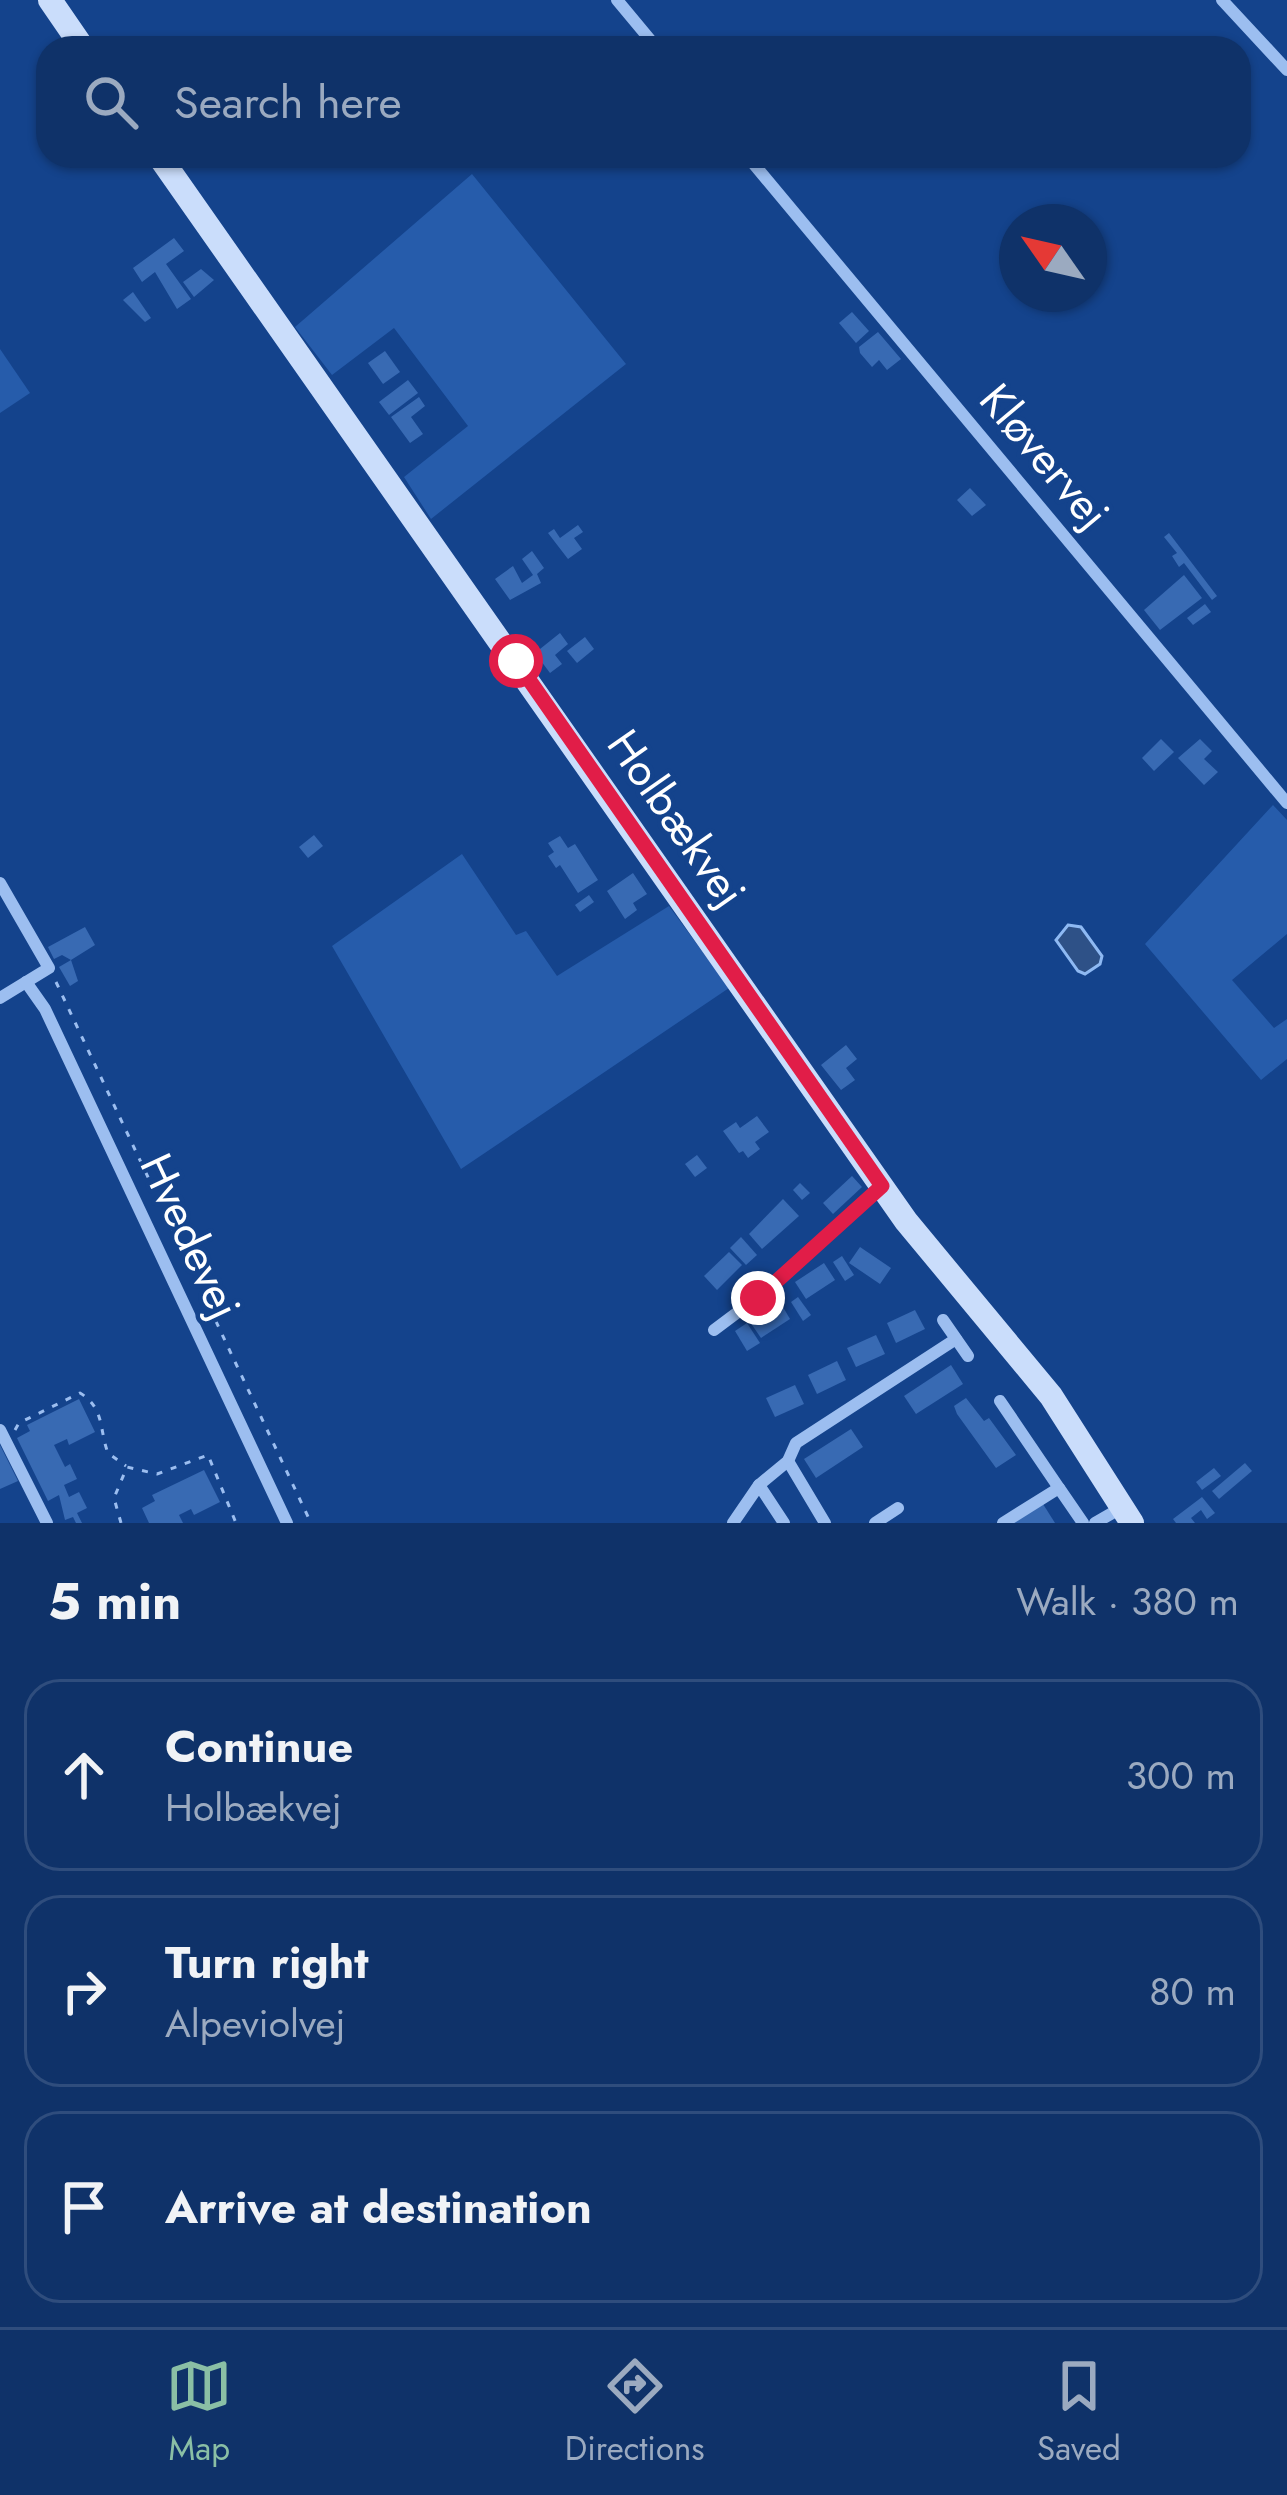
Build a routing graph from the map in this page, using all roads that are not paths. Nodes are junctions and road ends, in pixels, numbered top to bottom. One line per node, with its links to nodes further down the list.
1 (50, 0): 4 (street)
2 (617, 0): 5 (street)
3 (1222, 0): 6 (street)
4 (75, 36)
5 (647, 36)
6 (1287, 70)
7 (167, 168): 13 (street, Holbækvej)
8 (757, 168): 9 (street, Kløvervej)
9 (1287, 803)
10 (0, 883): 11 (street)
11 (26, 982): 12 (street); 26 (street, Hvedevej)
12 (0, 998)
13 (882, 1186): 15 (street); 24 (street, Holbækvej)
14 (944, 1320): 16 (street)
15 (714, 1330)
16 (956, 1339): 17 (street); 20 (street)
17 (968, 1356)
18 (1000, 1401): 22 (street)
19 (2, 1434): 25 (street)
20 (788, 1462): 21 (street); 29 (street)
21 (760, 1486): 27 (street); 28 (street)
22 (1059, 1488): 31 (street); 32 (street)
23 (898, 1508): 30 (street)
24 (1127, 1515): 33 (street)
25 (47, 1523)
26 (287, 1523)
27 (733, 1523)
28 (784, 1523)
29 (825, 1523)
30 (874, 1523)
31 (1003, 1523)
32 (1083, 1523)
33 (1095, 1523)

